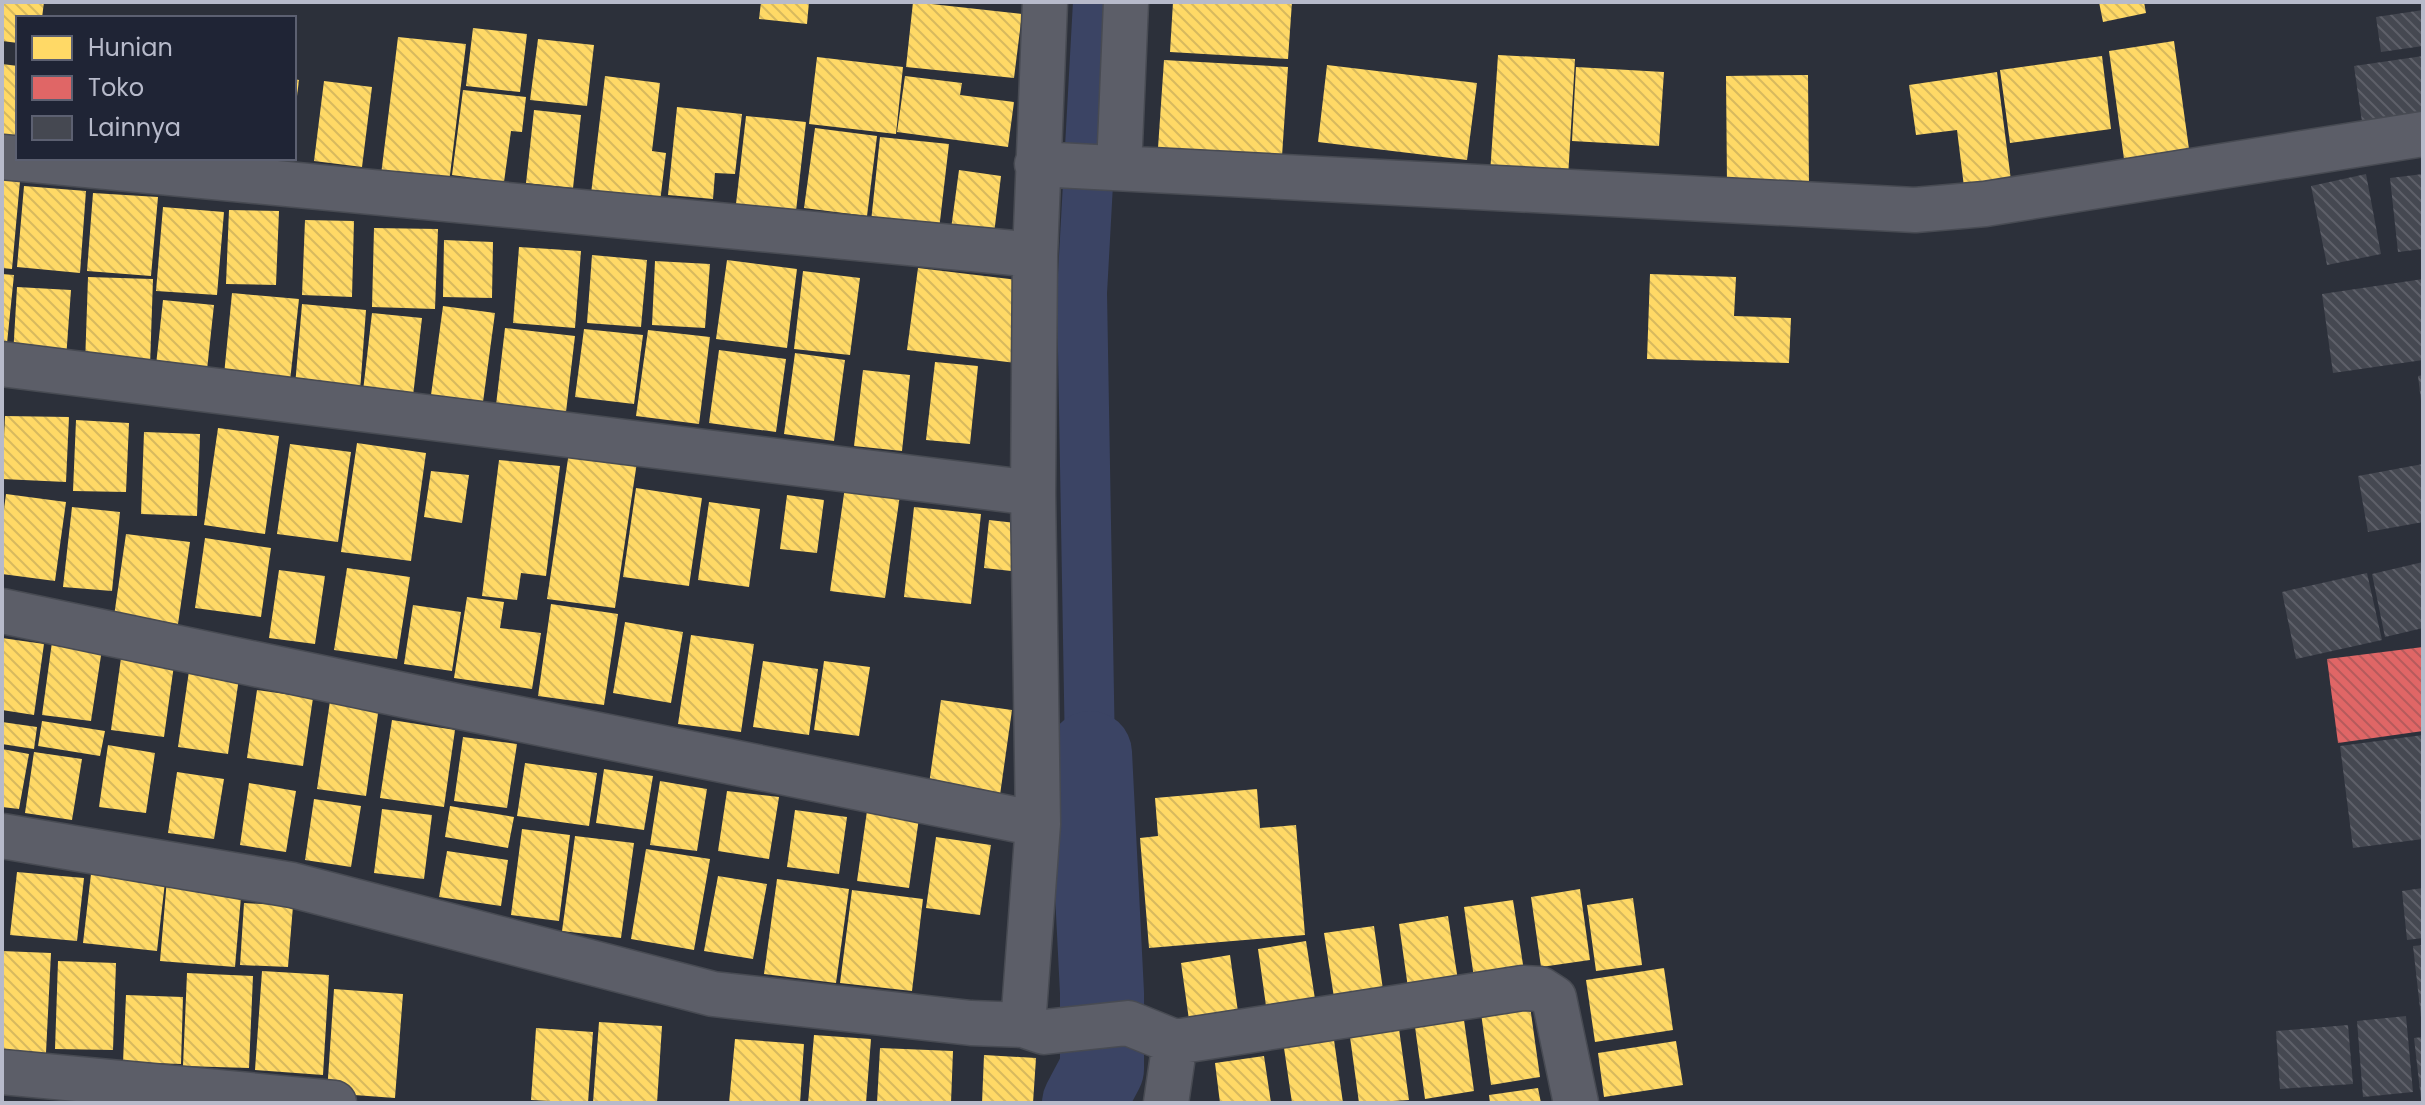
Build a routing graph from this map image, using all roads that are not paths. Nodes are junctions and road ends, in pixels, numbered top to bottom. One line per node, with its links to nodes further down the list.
1 (1045, 2): 5 (street)
2 (1126, 2): 5 (street)
3 (2423, 134): 5 (street)
4 (34, 160): 6 (street)
5 (1083, 166): 6 (street)
6 (1035, 255): 8 (street)
7 (2, 364): 8 (street)
8 (1033, 493): 10 (street)
9 (2, 611): 10 (street)
10 (1038, 824): 12 (street)
11 (2, 836): 12 (street)
12 (1023, 1025): 13 (street)
13 (1175, 1042): 17 (street); 18 (street)
14 (2, 1072): 15 (street)
15 (188, 1097): 16 (street)
16 (334, 1103)
17 (1166, 1103)
18 (1576, 1103)

